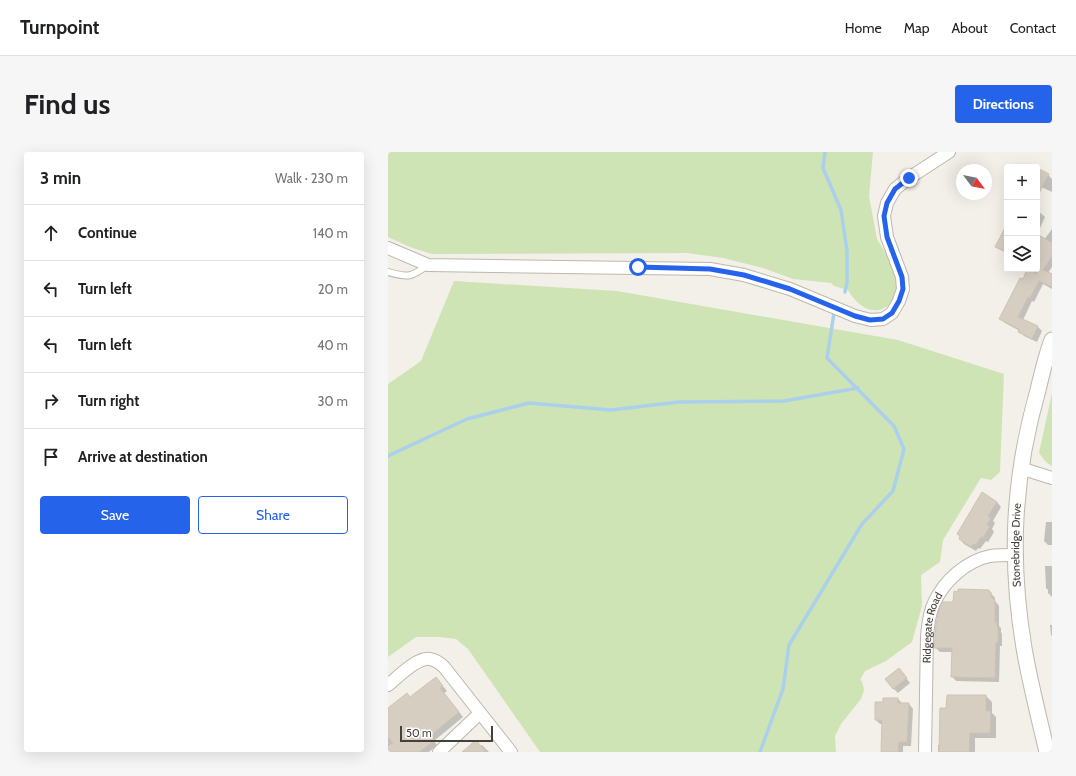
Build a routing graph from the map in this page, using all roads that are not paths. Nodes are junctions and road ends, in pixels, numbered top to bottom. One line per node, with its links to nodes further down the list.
1 (949, 152): 3 (street)
2 (388, 248): 3 (street)
3 (428, 265): 4 (lane)
4 (388, 272)
5 (1052, 340): 6 (street, Stonebridge Drive)
6 (1020, 468): 7 (street); 8 (street, Stonebridge Drive)
7 (1052, 478)
8 (1015, 555): 13 (street, Ridgegate Road); 14 (street, Stonebridge Drive)
9 (388, 685): 10 (street)
10 (480, 713): 11 (street); 12 (street)
11 (439, 752)
12 (511, 752)
13 (925, 752)
14 (1047, 752)

